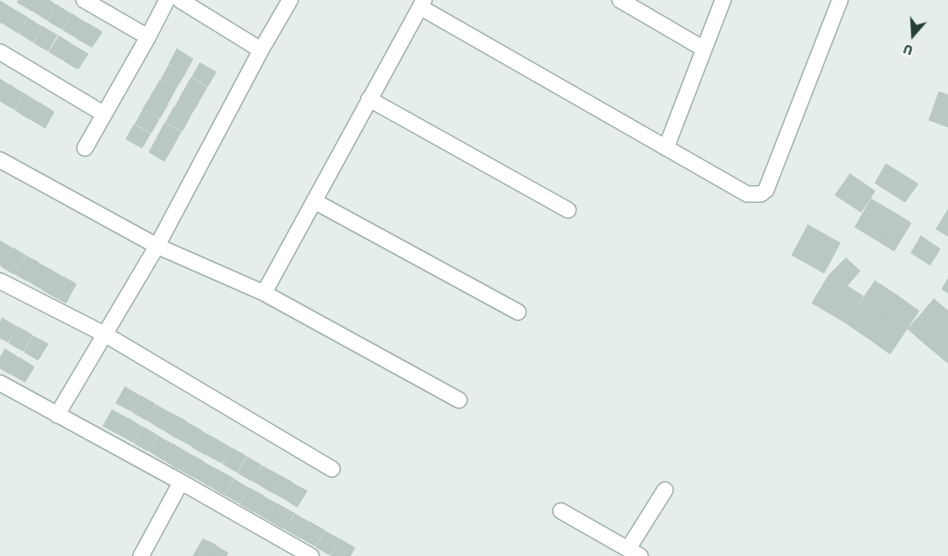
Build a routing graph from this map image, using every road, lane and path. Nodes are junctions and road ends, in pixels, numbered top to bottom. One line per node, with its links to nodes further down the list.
1 (84, 0): 9 (street)
2 (167, 0): 9 (street)
3 (180, 0): 11 (street)
4 (290, 0): 11 (street)
5 (620, 0): 10 (street)
6 (723, 0): 10 (street)
7 (840, 0): 16 (street)
8 (422, 3): 13 (street); 16 (street)
9 (148, 38): 14 (street)
10 (704, 49): 16 (street)
11 (261, 50): 20 (street)
12 (0, 52): 14 (street)
13 (369, 99): 18 (street); 19 (street)
14 (104, 114): 15 (street)
15 (85, 148)
16 (666, 148)
17 (0, 160): 20 (street)
18 (314, 201): 22 (street); 23 (street)
19 (568, 210)
20 (157, 246): 22 (street); 24 (street)
21 (0, 282): 24 (street)
22 (264, 293): 26 (street)
23 (518, 312)
24 (106, 335): 27 (street); 28 (street)
25 (0, 383): 27 (street)
26 (458, 400)
27 (57, 415): 29 (street)
28 (332, 469)
29 (181, 482): 33 (street); 34 (street)
30 (665, 490): 32 (street)
31 (561, 511): 32 (street)
32 (634, 553)
33 (140, 556)
34 (310, 556)

